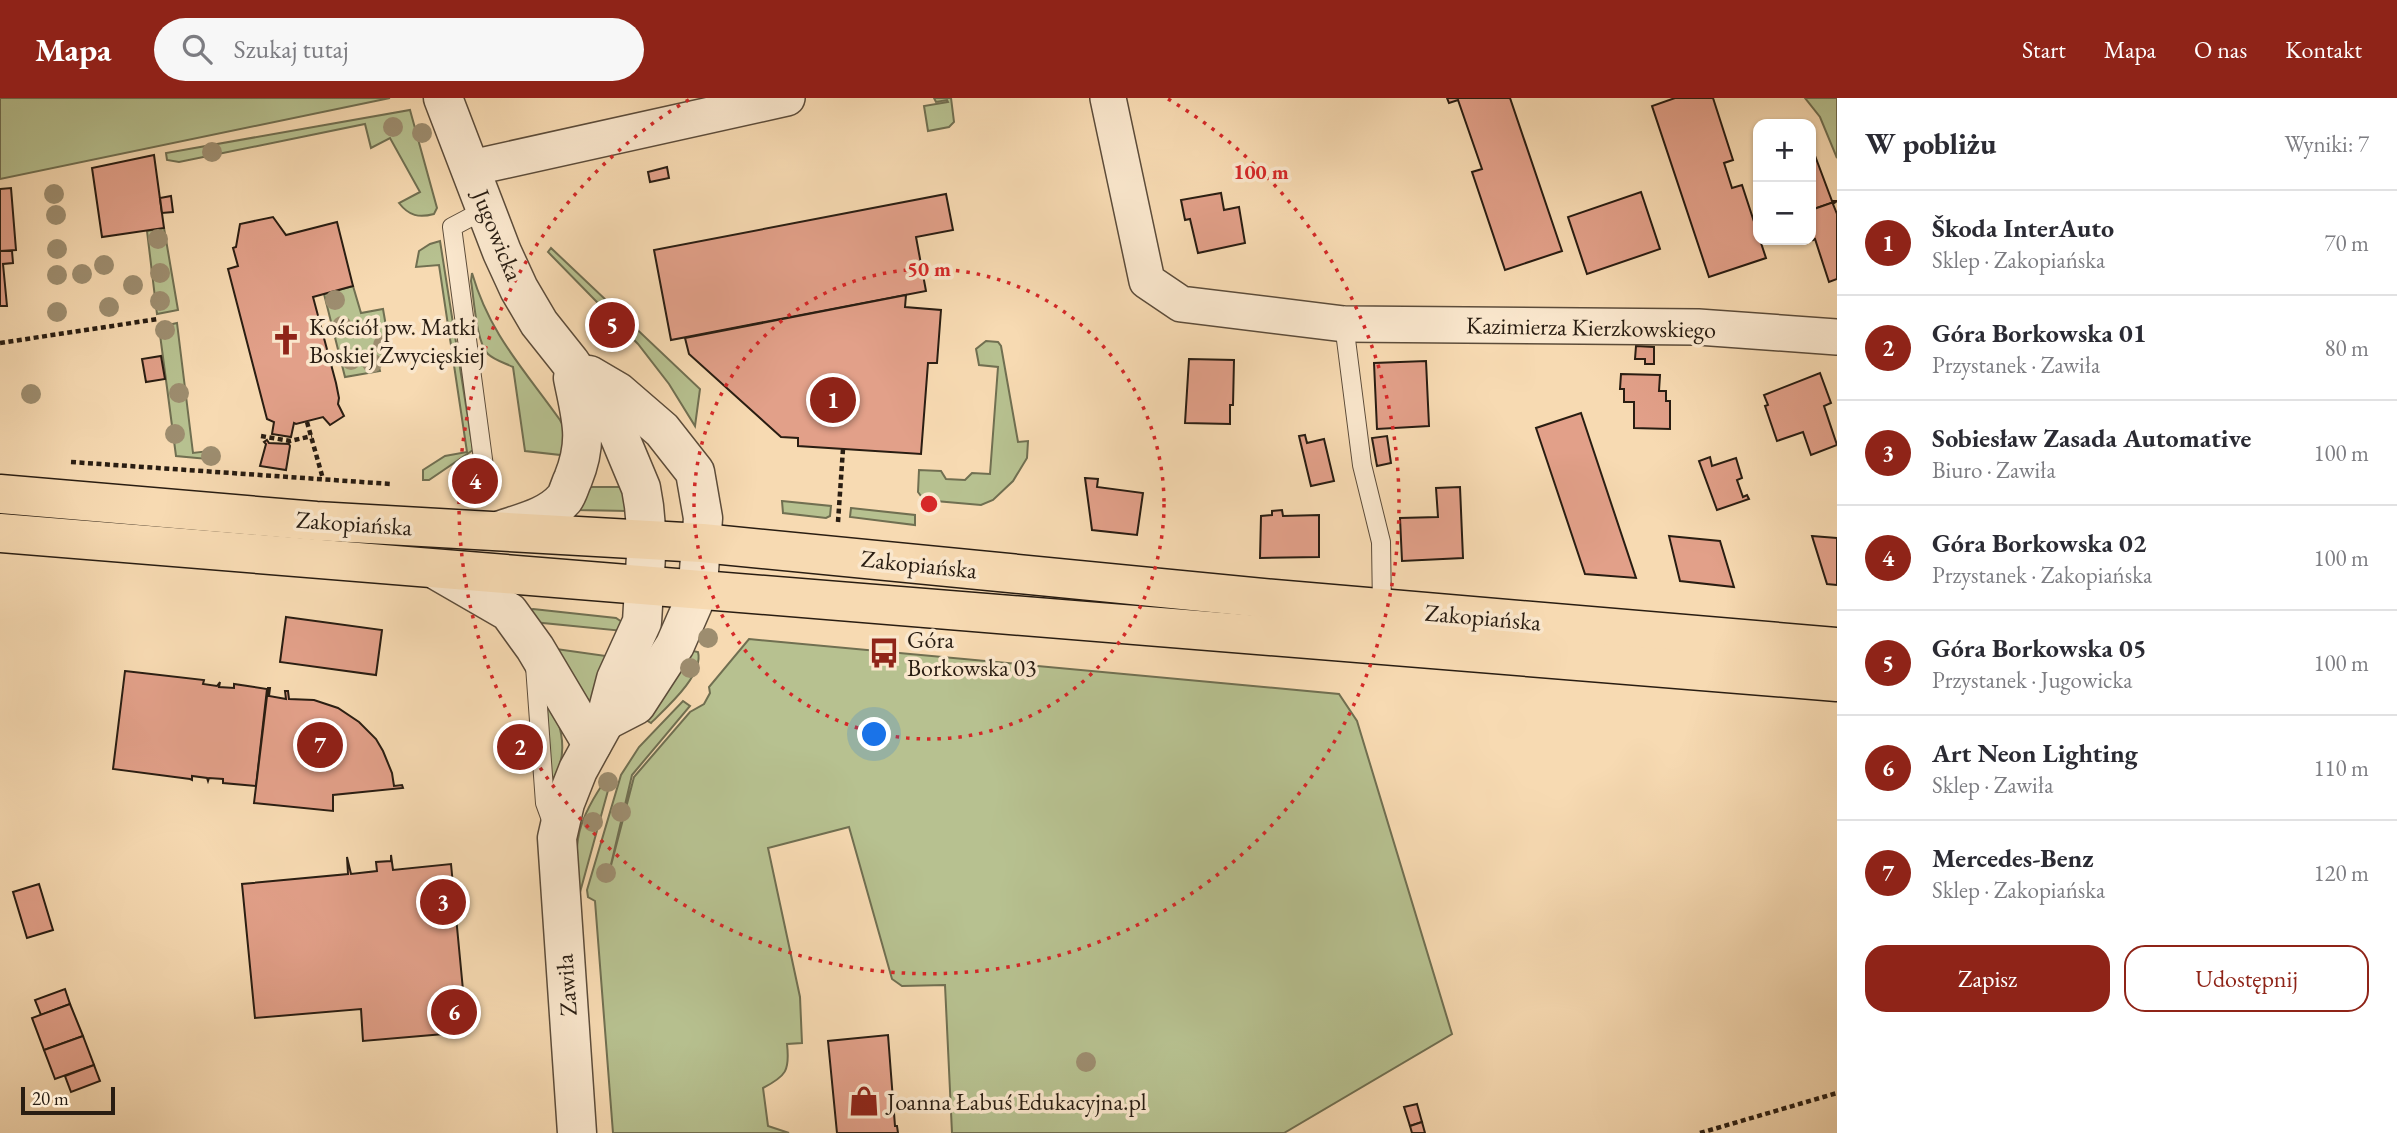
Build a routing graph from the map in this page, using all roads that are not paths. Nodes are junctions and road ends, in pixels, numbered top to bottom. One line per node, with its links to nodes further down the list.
1 (443, 98): 4 (street, Jugowicka)
2 (1108, 98): 6 (street, Kazimierza Kierzkowskiego)
3 (767, 100): 4 (street)
4 (471, 168): 5 (street, Jugowicka)
5 (486, 209): 8 (street, Jugowicka); 9 (lane)
6 (1344, 324): 7 (street, Kazimierza Kierzkowskiego); 18 (lane)
7 (1837, 337)
8 (570, 362): 11 (street, Jugowicka); 13 (street, Jugowicka); 14 (street, Jugowicka)
9 (485, 474)
10 (0, 494): 11 (main road, Zakopiańska)
11 (501, 530): 13 (main road, Zakopiańska)
12 (0, 533): 15 (main road, Zakopiańska)
13 (647, 539): 14 (main road, Zakopiańska); 16 (street, Zawiła)
14 (702, 543): 17 (street, Jugowicka); 18 (main road, Zakopiańska)
15 (438, 571): 16 (main road, Zakopiańska); 20 (street)
16 (645, 587): 17 (main road, Zakopiańska); 22 (street, Zawiła)
17 (695, 592): 21 (main road, Zakopiańska); 22 (street)
18 (1382, 608): 19 (main road, Zakopiańska)
19 (1837, 647)
20 (535, 648): 22 (street); 23 (lane, Zawiła)
21 (1837, 682)
22 (599, 733): 23 (street, Zawiła)
23 (557, 838): 24 (street, Zawiła)
24 (577, 1133)

